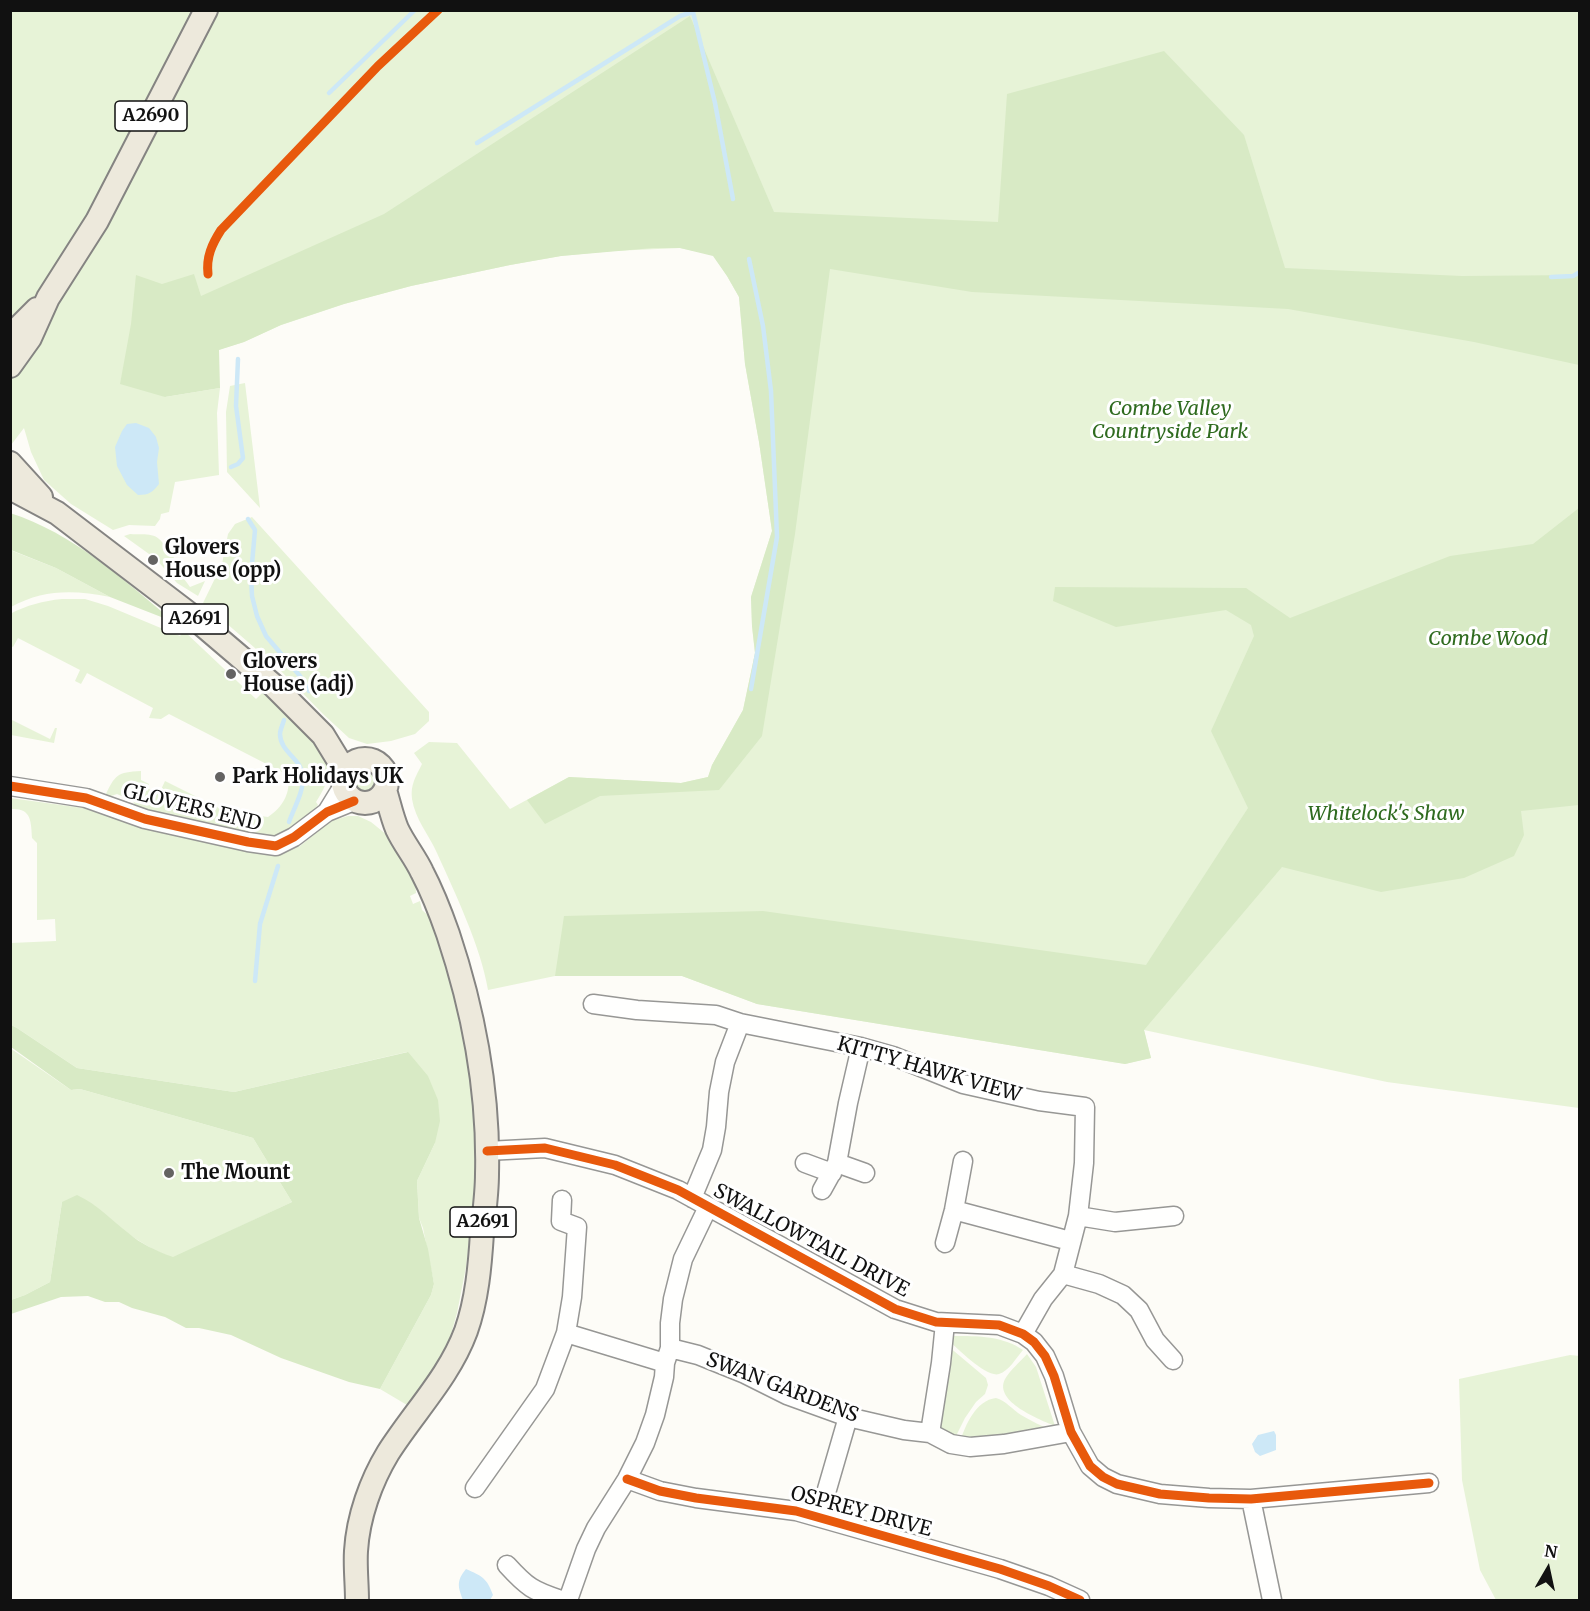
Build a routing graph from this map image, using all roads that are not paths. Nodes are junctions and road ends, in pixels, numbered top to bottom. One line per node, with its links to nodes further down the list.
1 (206, 10): 2 (main road, A2690)
2 (48, 298): 3 (main road, A2690); 4 (main road, A2690)
3 (10, 336)
4 (10, 366)
5 (10, 463): 7 (main road, A2691)
6 (10, 488): 7 (main road, A2691)
7 (57, 513): 8 (main road, A2691)
8 (360, 785): 9 (street, GLOVERS END); 13 (main road, A2691)
9 (10, 786)
10 (593, 1004): 11 (street, KITTY HAWK VIEW)
11 (740, 1023): 12 (street, KITTY HAWK VIEW); 20 (street)
12 (861, 1047): 16 (street); 22 (street, KITTY HAWK VIEW)
13 (487, 1151): 20 (street, SWALLOWTAIL DRIVE); 41 (main road, A2691)
14 (963, 1161): 21 (street)
15 (805, 1163): 16 (street)
16 (834, 1168): 17 (street); 18 (street)
17 (865, 1173)
18 (822, 1190)
19 (562, 1200): 28 (street)
20 (700, 1202): 27 (street, SWALLOWTAIL DRIVE); 30 (street)
21 (954, 1210): 24 (street); 25 (street)
22 (1078, 1216): 23 (street); 24 (street)
23 (1174, 1216)
24 (1070, 1241): 26 (street)
25 (945, 1243)
26 (1063, 1274): 29 (street); 31 (street)
27 (945, 1323): 29 (street, SWALLOWTAIL DRIVE); 34 (street)
28 (566, 1333): 30 (street, SWAN GARDENS); 37 (street)
29 (1023, 1334): 33 (street, SWALLOWTAIL DRIVE)
30 (668, 1355): 32 (street, SWAN GARDENS); 35 (street)
31 (1173, 1360)
32 (848, 1417): 34 (street, SWAN GARDENS); 39 (street)
33 (1071, 1432): 34 (street, SWAN GARDENS); 38 (street, SWALLOWTAIL DRIVE)
34 (930, 1433)
35 (627, 1479): 39 (street, OSPREY DRIVE); 43 (street)
36 (1429, 1483): 38 (street, SWALLOWTAIL DRIVE)
37 (475, 1488)
38 (1251, 1499): 45 (street)
39 (819, 1517): 44 (street, OSPREY DRIVE)
40 (507, 1565): 42 (street)
41 (357, 1600)
42 (561, 1600)
43 (568, 1600)
44 (1080, 1600)
45 (1272, 1600)

